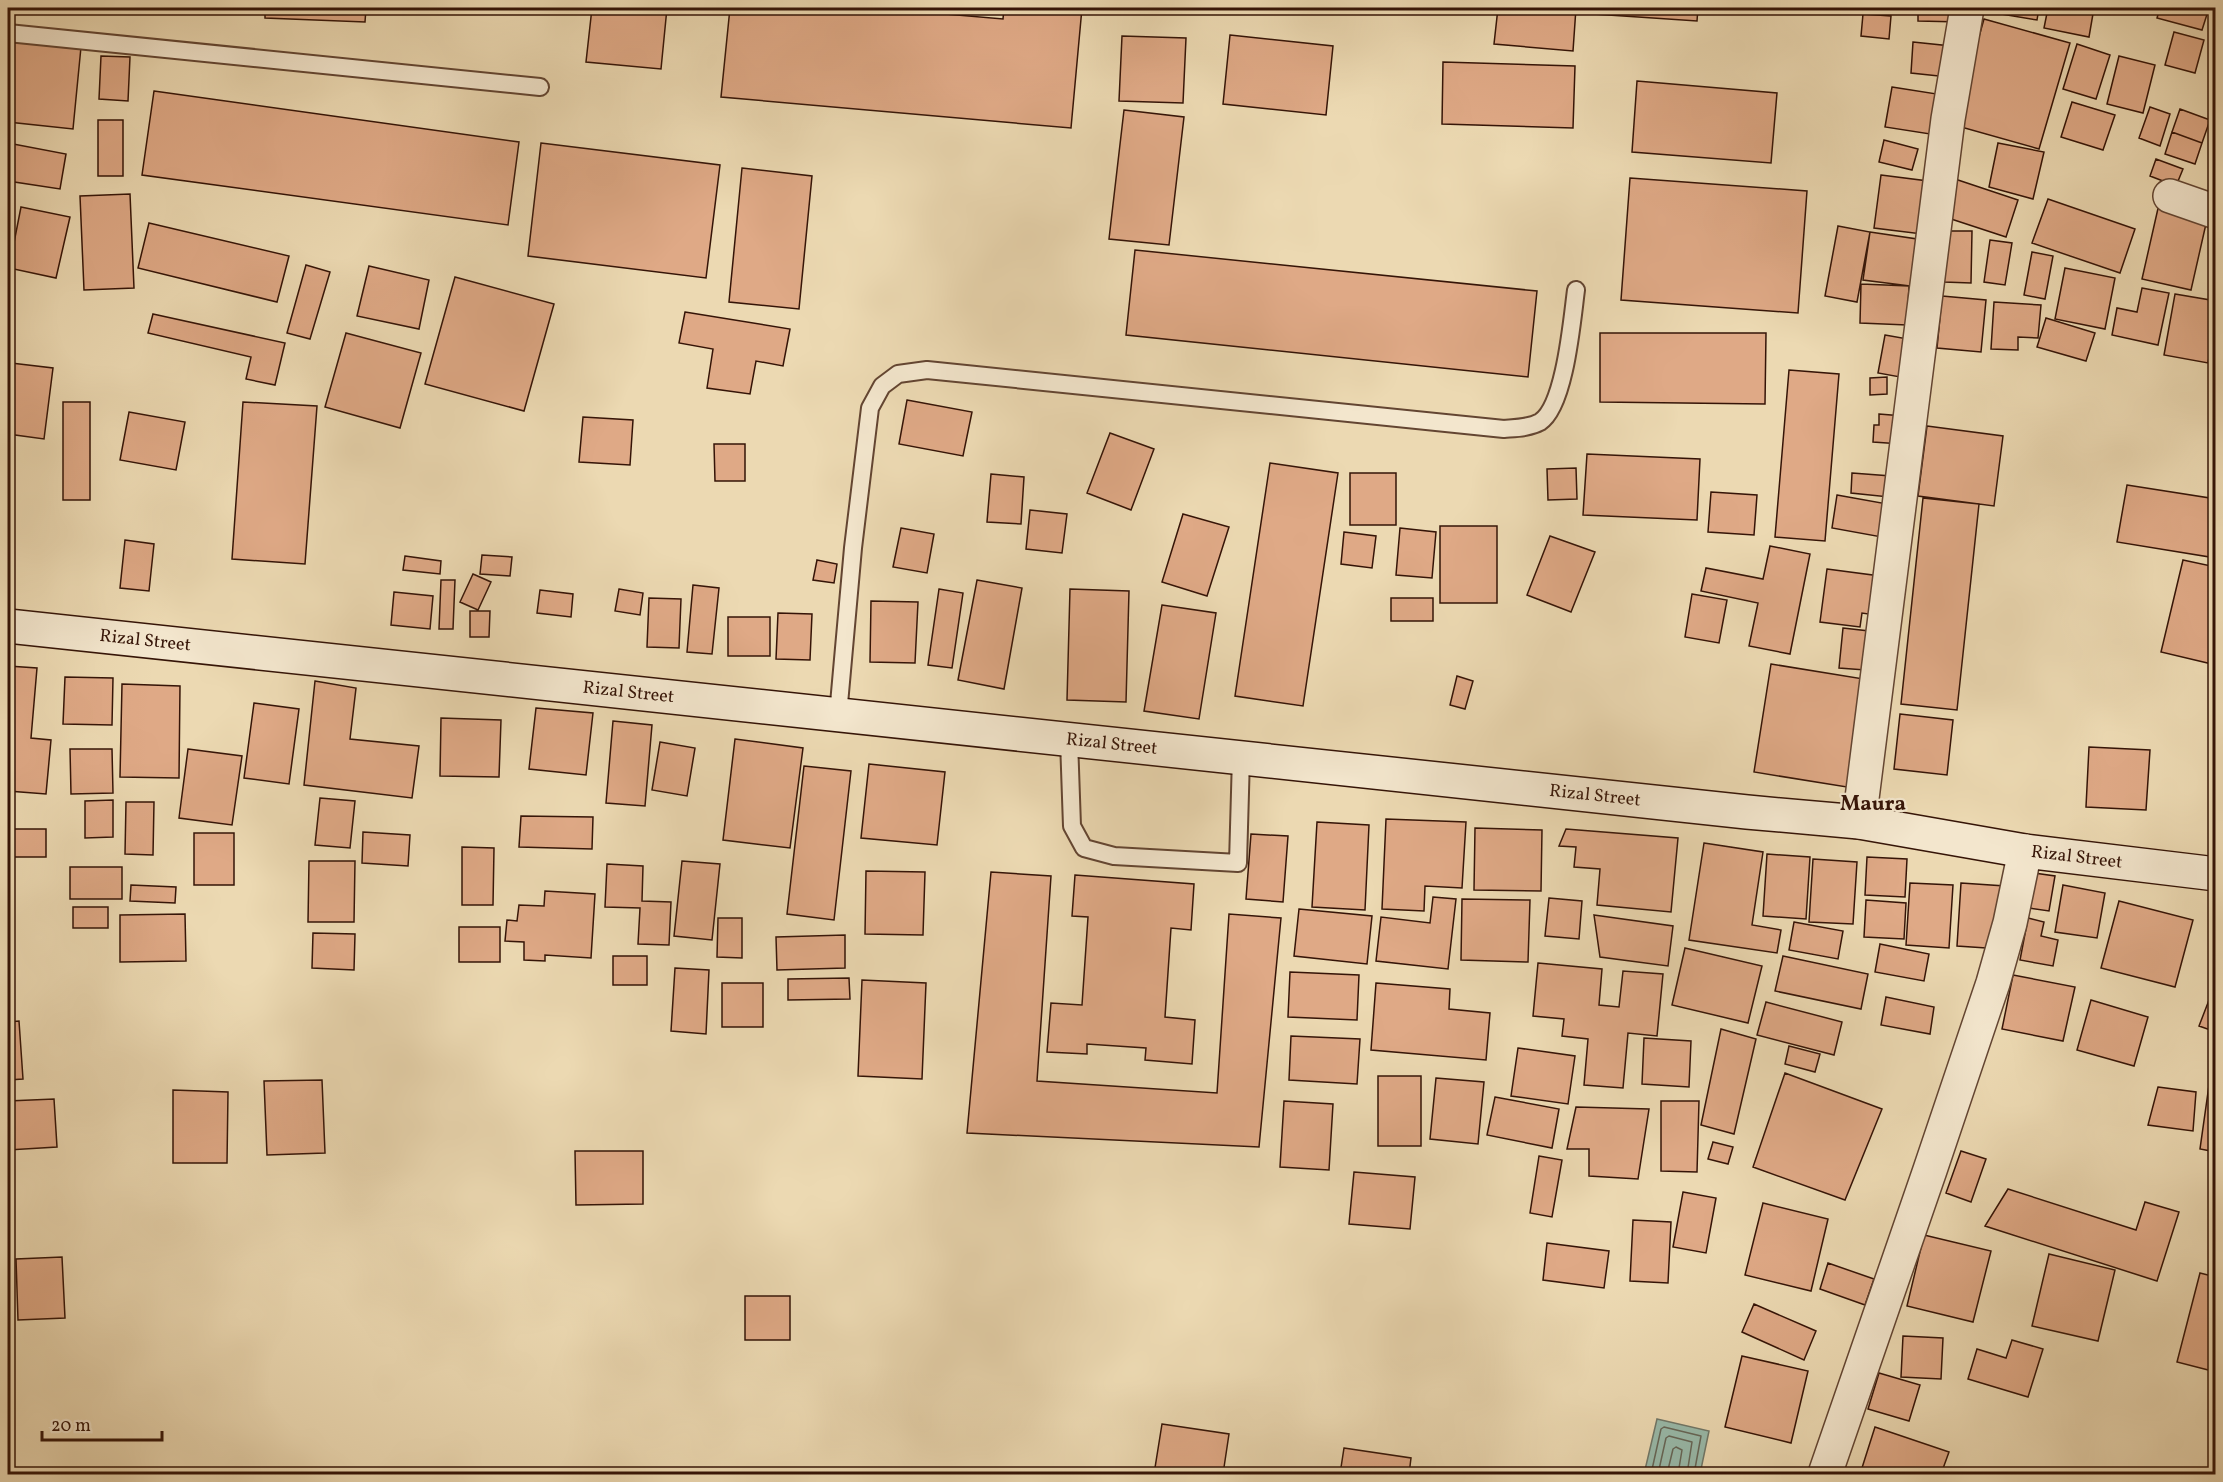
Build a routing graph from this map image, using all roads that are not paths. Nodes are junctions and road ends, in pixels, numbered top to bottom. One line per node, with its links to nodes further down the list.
1 (1967, 8): 11 (main road)
2 (8, 33): 3 (lane)
3 (540, 87)
4 (2170, 196): 5 (main road)
5 (2216, 212)
6 (1576, 290): 8 (lane)
7 (8, 626): 8 (main road, Rizal Street)
8 (838, 715): 9 (main road, Rizal Street)
9 (1069, 740): 10 (main road, Rizal Street); 10 (lane)
10 (1241, 757): 11 (main road, Rizal Street)
11 (1859, 822): 12 (main road, Rizal Street)
12 (2025, 851): 13 (main road, Rizal Street); 14 (main road)
13 (2216, 874)
14 (1825, 1474)

